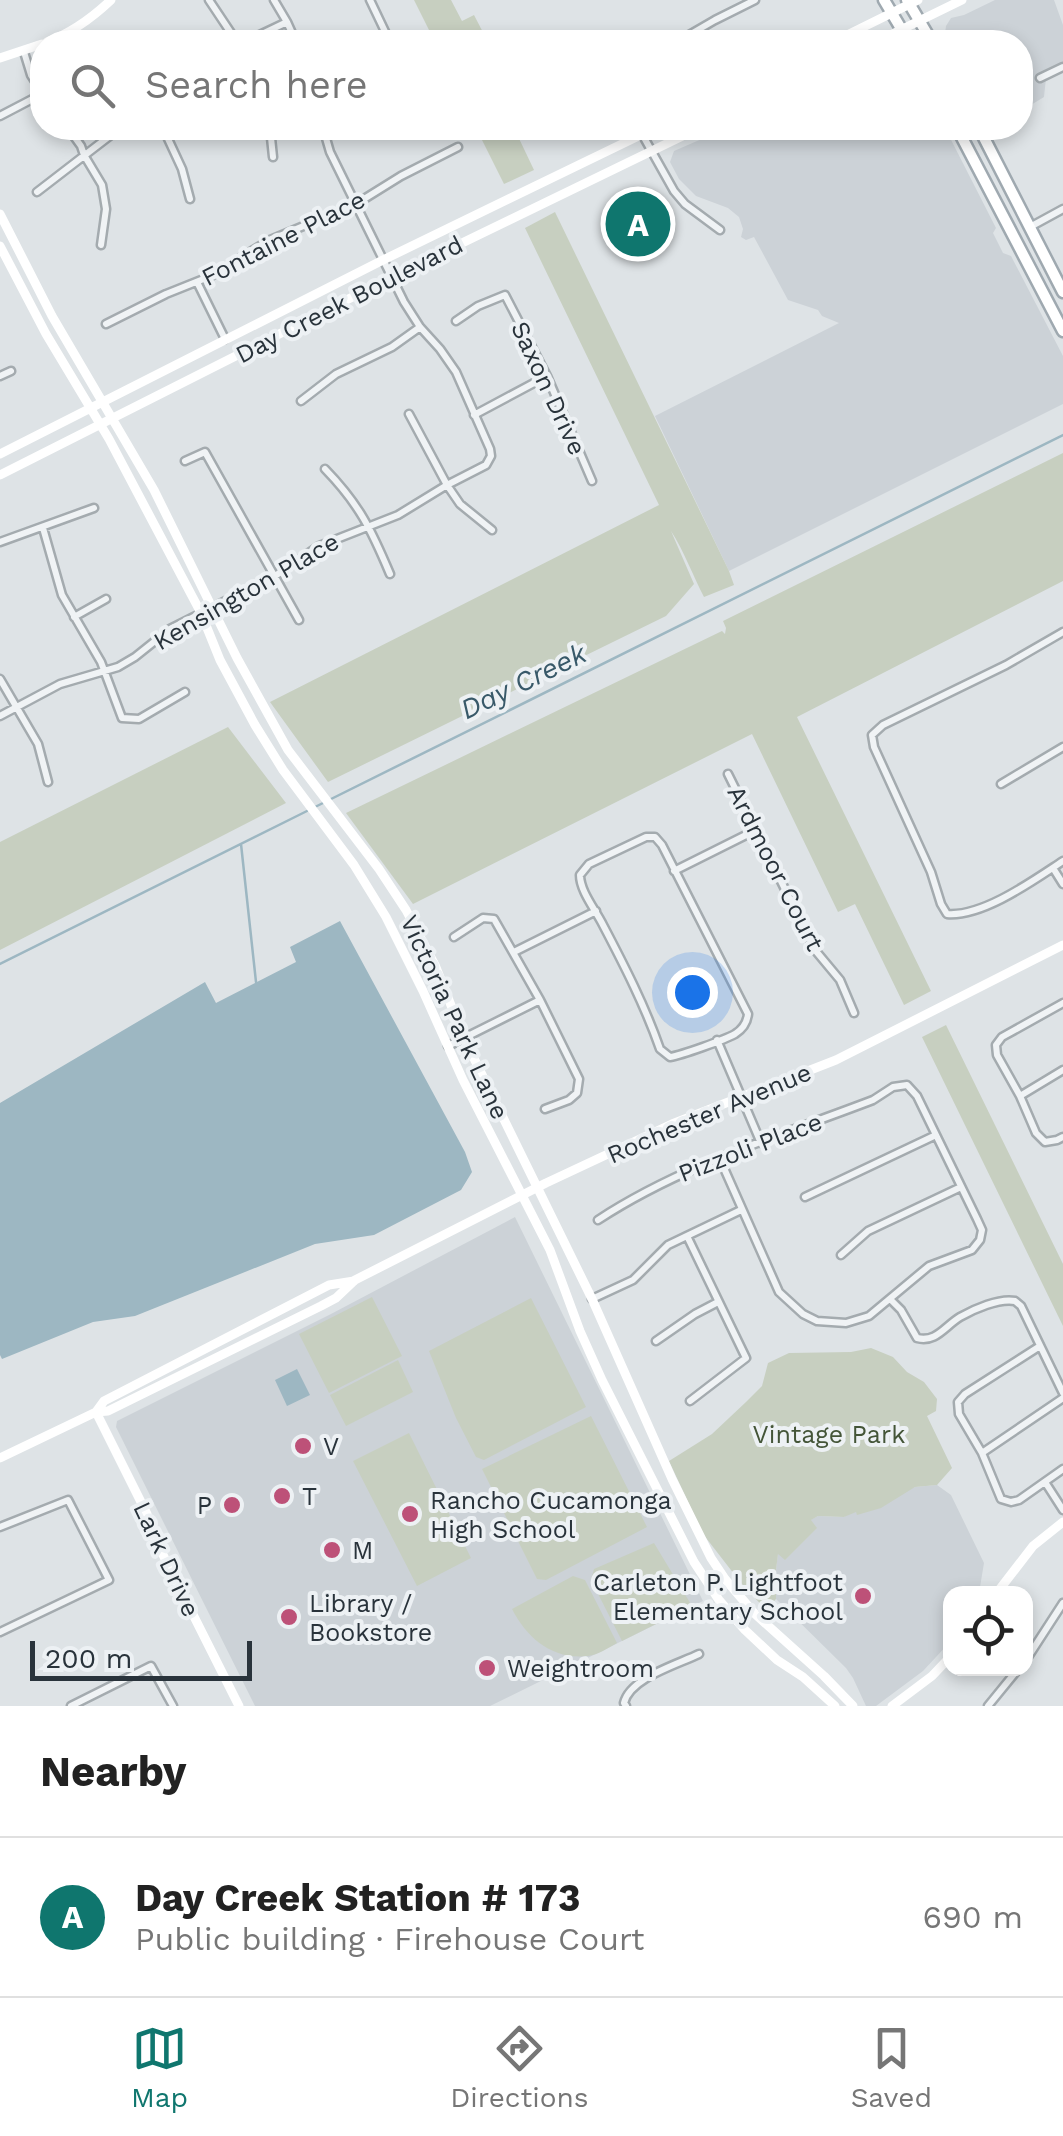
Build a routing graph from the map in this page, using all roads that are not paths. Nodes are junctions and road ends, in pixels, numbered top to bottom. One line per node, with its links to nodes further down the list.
1 (111, 0): 12 (street)
2 (209, 0): 13 (street)
3 (274, 0): 11 (street)
4 (370, 0): 16 (street)
5 (756, 0): 17 (street)
6 (884, 0): 9 (main road)
7 (962, 0): 10 (street)
8 (911, 1): 9 (street); 10 (main road)
9 (892, 13): 18 (street); 19 (main road)
10 (920, 21): 19 (street); 20 (main road)
11 (288, 22): 14 (street); 15 (street)
12 (71, 30)
13 (229, 30)
14 (271, 30)
15 (291, 30)
16 (384, 30)
17 (698, 30)
18 (857, 30)
19 (902, 30)
20 (925, 30)
21 (30, 49): 22 (street)
22 (24, 52): 23 (street); 25 (street)
23 (0, 58)
24 (1063, 67): 26 (street)
25 (30, 69)
26 (1040, 78)
27 (30, 100): 28 (street)
28 (0, 116)
29 (77, 140): 41 (street)
30 (104, 140): 41 (street)
31 (169, 140): 44 (street)
32 (271, 140): 42 (street)
33 (326, 140): 45 (street)
34 (630, 140): 52 (street, Day Creek Boulevard)
35 (645, 140): 40 (street)
36 (672, 140): 40 (street, Day Creek Boulevard)
37 (963, 140): 59 (main road)
38 (985, 140): 48 (main road)
39 (458, 148): 45 (street, Fontaine Place)
40 (650, 150): 49 (street); 53 (street, Day Creek Boulevard)
41 (84, 155): 43 (street); 51 (street)
42 (273, 157)
43 (37, 192)
44 (190, 199)
45 (356, 204): 52 (street); 54 (street, Fontaine Place)
46 (1063, 209): 48 (street)
47 (0, 214): 65 (street, Victoria Park Lane)
48 (1030, 227): 55 (main road)
49 (720, 230)
50 (0, 246): 66 (street, Victoria Park Lane)
51 (101, 246)
52 (383, 260): 53 (street); 60 (street, Day Creek Boulevard)
53 (392, 277): 58 (street); 69 (street, Day Creek Boulevard)
54 (197, 282): 57 (street, Fontaine Place); 60 (street)
55 (1063, 292)
56 (456, 321): 63 (street, Saxon Drive)
57 (106, 324)
58 (420, 327): 64 (street); 68 (street)
59 (1063, 331)
60 (225, 339): 65 (street, Day Creek Boulevard)
61 (11, 370): 62 (street)
62 (0, 376)
63 (548, 376): 68 (street); 75 (street, Saxon Drive)
64 (301, 401)
65 (103, 403): 66 (street, Day Creek Boulevard); 69 (street, Victoria Park Lane)
66 (91, 408): 70 (street, Victoria Park Lane); 71 (street, Day Creek Boulevard)
67 (410, 414): 76 (street)
68 (474, 415): 76 (street, Kensington Place)
69 (112, 419): 70 (street, Day Creek Boulevard); 85 (street, Victoria Park Lane)
70 (100, 424): 74 (street, Day Creek Boulevard); 86 (street, Victoria Park Lane)
71 (0, 454)
72 (185, 461): 83 (street)
73 (326, 468): 78 (street)
74 (0, 475)
75 (592, 481)
76 (447, 485): 78 (street, Kensington Place); 80 (street)
77 (94, 508): 79 (street)
78 (370, 526): 82 (street); 83 (street, Kensington Place)
79 (43, 528): 81 (street); 87 (street)
80 (492, 530)
81 (0, 542)
82 (390, 574)
83 (275, 576): 85 (street, Kensington Place); 88 (street)
84 (106, 599): 87 (street)
85 (212, 608): 86 (street, Kensington Place); 111 (street, Victoria Park Lane)
86 (200, 613): 90 (street, Kensington Place); 113 (street, Victoria Park Lane)
87 (74, 617): 90 (street)
88 (299, 620)
89 (1063, 632): 101 (street)
90 (105, 671): 92 (street); 93 (street, Kensington Place)
91 (0, 679): 93 (street)
92 (185, 692)
93 (17, 708): 94 (street, Kensington Place); 97 (street)
94 (0, 716)
95 (1063, 747): 98 (street)
96 (728, 774): 99 (street, Ardmoor Court)
97 (48, 782)
98 (1002, 784)
99 (756, 830): 102 (street); 110 (street, Ardmoor Court)
100 (1063, 861): 101 (street)
101 (1052, 868): 103 (street)
102 (674, 871): 104 (street); 112 (street)
103 (1063, 884)
104 (596, 911): 107 (street); 112 (street)
105 (454, 937): 107 (street)
106 (1063, 945): 116 (street, Rochester Avenue)
107 (514, 952): 108 (street)
108 (540, 1000): 111 (street); 117 (street)
109 (1063, 1004): 115 (street)
110 (854, 1013)
111 (464, 1038): 113 (street); 123 (street, Victoria Park Lane)
112 (717, 1040): 116 (street)
113 (448, 1046): 124 (street, Victoria Park Lane)
114 (1063, 1070): 115 (street)
115 (1020, 1096): 119 (street)
116 (742, 1097): 120 (street); 123 (street, Rochester Avenue)
117 (545, 1109)
118 (936, 1135): 120 (street, Pizzoli Place); 122 (street); 125 (street)
119 (1063, 1137)
120 (760, 1142): 121 (street, Pizzoli Place)
121 (720, 1157): 126 (street); 127 (street, Pizzoli Place)
122 (961, 1187): 129 (street); 131 (street)
123 (537, 1188): 124 (street, Rochester Avenue); 130 (street, Victoria Park Lane)
124 (522, 1195): 137 (street, Rochester Avenue); 156 (street, Victoria Park Lane)
125 (804, 1197)
126 (741, 1210): 128 (street); 131 (street)
127 (598, 1220)
128 (687, 1236): 130 (street); 132 (street)
129 (841, 1255)
130 (592, 1299): 157 (street, Victoria Park Lane)
131 (890, 1300): 134 (street)
132 (718, 1302): 133 (street); 136 (street)
133 (656, 1340)
134 (1040, 1346): 135 (street); 138 (street)
135 (1063, 1396): 138 (street)
136 (690, 1401)
137 (96, 1412): 139 (street, Rochester Avenue); 154 (street, Lark Drive)
138 (982, 1453): 141 (street)
139 (0, 1458)
140 (1063, 1469): 141 (street)
141 (1045, 1482): 142 (street)
142 (1063, 1510)
143 (1063, 1522): 145 (street)
144 (0, 1528): 147 (street)
145 (1002, 1586)
146 (1063, 1602): 148 (street)
147 (0, 1632)
148 (1033, 1647)
149 (699, 1654): 155 (street)
150 (943, 1664): 158 (street)
151 (1013, 1676): 159 (street)
152 (71, 1706): 153 (street)
153 (173, 1706)
154 (239, 1706)
155 (626, 1706)
156 (835, 1706)
157 (853, 1706)
158 (892, 1706)
159 (988, 1706)

